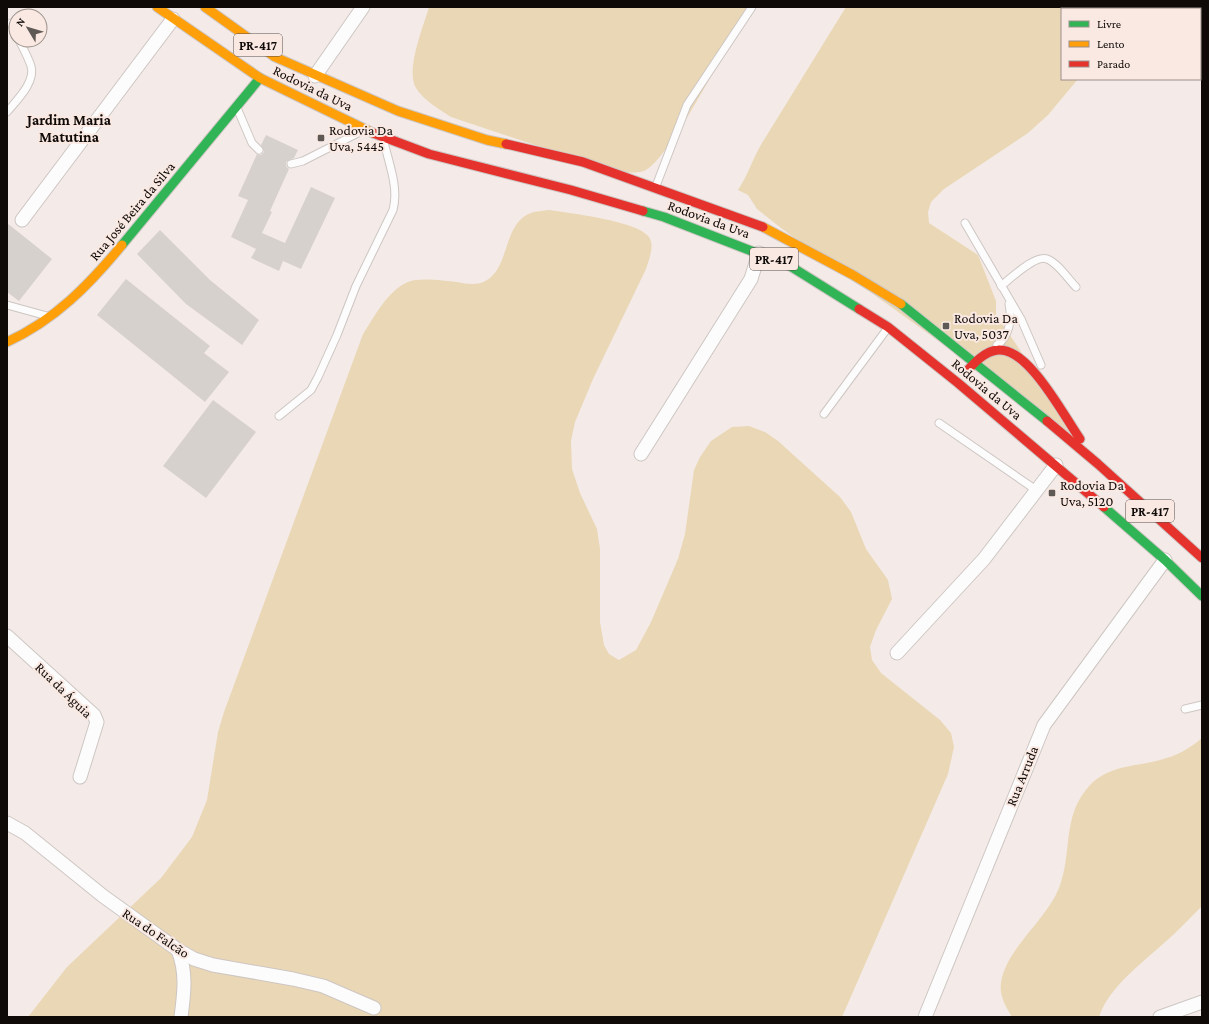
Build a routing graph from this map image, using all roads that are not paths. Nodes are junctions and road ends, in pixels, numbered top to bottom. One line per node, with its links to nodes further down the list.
1 (157, 7): 5 (main road, Rodovia da Uva / PR-417)
2 (205, 7): 7 (main road, Rodovia da Uva / PR-417)
3 (364, 7): 8 (street)
4 (752, 7): 16 (lane)
5 (173, 19): 9 (main road, Rodovia da Uva / PR-417); 17 (street)
6 (23, 48): 11 (lane)
7 (271, 62): 8 (main road, Rodovia da Uva / PR-417); 9 (main road, Rua José Beira da Silva)
8 (315, 76): 16 (main road, Rodovia da Uva / PR-417)
9 (260, 78): 10 (main road, Rua José Beira da Silva); 12 (main road, Rodovia da Uva / PR-417)
10 (236, 106): 14 (lane); 24 (main road, Rua José Beira da Silva)
11 (7, 112)
12 (365, 129): 13 (main road, Rodovia da Uva / PR-417); 15 (lane)
13 (383, 138): 19 (main road, Rodovia da Uva / PR-417); 31 (lane)
14 (259, 150)
15 (291, 164)
16 (655, 188): 28 (main road, Rodovia da Uva / PR-417)
17 (22, 220)
18 (965, 223): 20 (lane)
19 (759, 253): 25 (main road, Rodovia da Uva / PR-417); 34 (street)
20 (1001, 286): 21 (lane); 22 (lane)
21 (1076, 287)
22 (1007, 298): 27 (lane); 32 (lane)
23 (7, 305): 24 (lane)
24 (51, 317): 26 (main road, Rua José Beira da Silva)
25 (888, 327): 29 (main road, Rodovia da Uva / PR-417); 30 (lane)
26 (7, 342)
27 (986, 352): 28 (main road); 32 (main road)
28 (975, 362): 29 (main road); 36 (main road, Rodovia da Uva / PR-417)
29 (958, 382): 35 (main road, Rodovia da Uva / PR-417)
30 (824, 414)
31 (279, 416)
32 (1063, 416): 36 (main road)
33 (939, 422): 37 (lane)
34 (641, 454)
35 (1056, 464): 37 (street); 39 (main road, Rodovia da Uva / PR-417)
36 (1098, 464): 38 (main road, Rodovia da Uva / PR-417)
37 (1036, 490): 42 (street)
38 (1202, 558)
39 (1165, 560): 40 (main road, Rodovia da Uva / PR-417); 51 (street, Rua Arruda)
40 (1202, 596)
41 (7, 636): 45 (street, Rua da Águia)
42 (897, 653)
43 (1202, 705): 44 (lane)
44 (1185, 710)
45 (80, 777)
46 (7, 823): 47 (street, Rua do Falcão)
47 (178, 950): 49 (street, Rua do Falcão); 50 (street)
48 (1202, 1002): 52 (street)
49 (374, 1008)
50 (181, 1017)
51 (925, 1017)
52 (1160, 1017)

